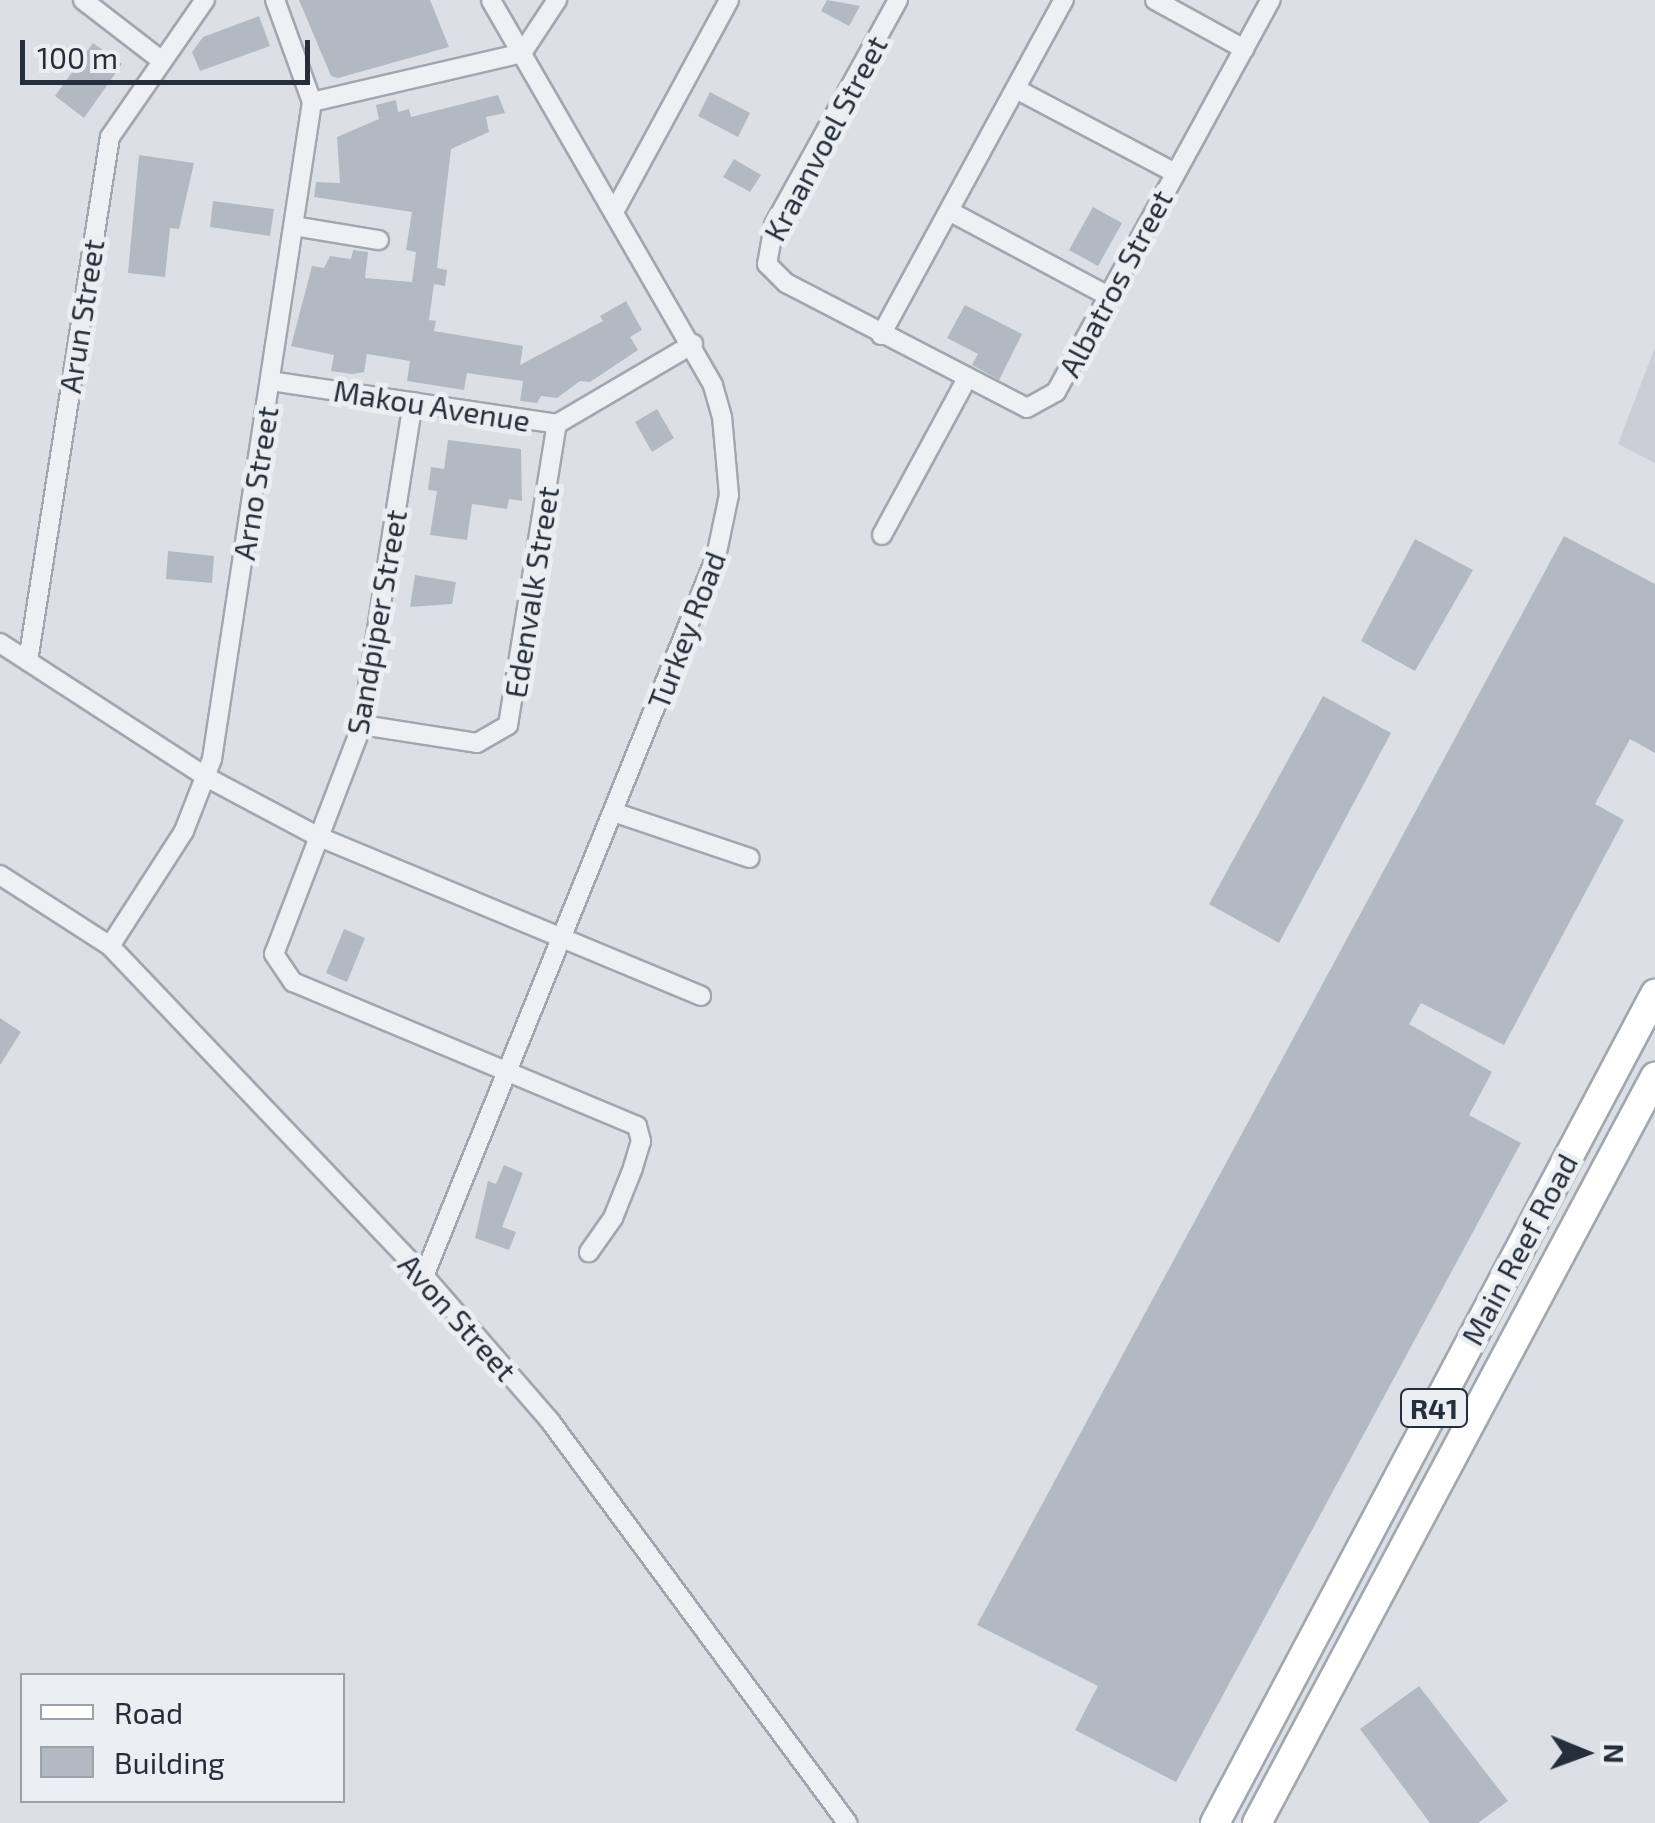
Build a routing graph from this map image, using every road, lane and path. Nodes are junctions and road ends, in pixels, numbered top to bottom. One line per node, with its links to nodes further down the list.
1 (83, 0): 13 (street)
2 (204, 0): 13 (street, Arun Street)
3 (275, 0): 15 (street, Arno Street)
4 (491, 0): 12 (street, Turkey Road)
5 (557, 0): 12 (street)
6 (730, 0): 18 (street)
7 (898, 0): 22 (street, Kraanvoel Street)
8 (1064, 0): 14 (street)
9 (1154, 0): 11 (street)
10 (1270, 0): 11 (street, Albatros Street)
11 (1244, 49): 16 (street, Albatros Street)
12 (522, 53): 15 (street); 18 (street, Turkey Road)
13 (162, 60): 30 (street, Arun Street)
14 (1016, 89): 16 (street); 17 (street)
15 (312, 102): 19 (street, Arno Street)
16 (1174, 172): 21 (street, Albatros Street)
17 (949, 211): 21 (street); 22 (street)
18 (614, 212): 23 (street, Turkey Road)
19 (294, 226): 20 (street); 25 (street, Arno Street)
20 (379, 240)
21 (1108, 296): 24 (street, Albatros Street)
22 (881, 335): 24 (street, Albatros Street)
23 (693, 344): 27 (street, Makou Avenue); 33 (street, Turkey Road)
24 (966, 380): 28 (street)
25 (270, 381): 26 (street, Makou Avenue); 32 (street, Arno Street)
26 (413, 402): 27 (street, Makou Avenue); 31 (street, Sandpiper Street)
27 (558, 424): 31 (street, Edenvalk Street)
28 (882, 535)
29 (0, 643): 30 (street)
30 (28, 661): 32 (street)
31 (362, 725): 34 (street, Sandpiper Street)
32 (208, 778): 34 (street); 38 (street, Arno Street)
33 (616, 813): 35 (street); 37 (street, Turkey Road)
34 (317, 836): 37 (street); 41 (street, Sandpiper Street)
35 (750, 858)
36 (0, 875): 38 (street, Avon Street)
37 (562, 938): 40 (street); 41 (street, Turkey Road)
38 (110, 946): 44 (street, Avon Street)
39 (1655, 994): 45 (main road, Main Reef Road / R41)
40 (701, 996)
41 (506, 1072): 43 (street); 44 (street, Turkey Road)
42 (1655, 1078): 46 (main road, Main Reef Road / R41)
43 (589, 1252)
44 (424, 1276): 47 (street, Avon Street)
45 (1462, 1356): 46 (main road); 48 (main road, Main Reef Road / R41)
46 (1495, 1376): 49 (main road, Main Reef Road / R41)
47 (847, 1823)
48 (1216, 1823)
49 (1257, 1823)

